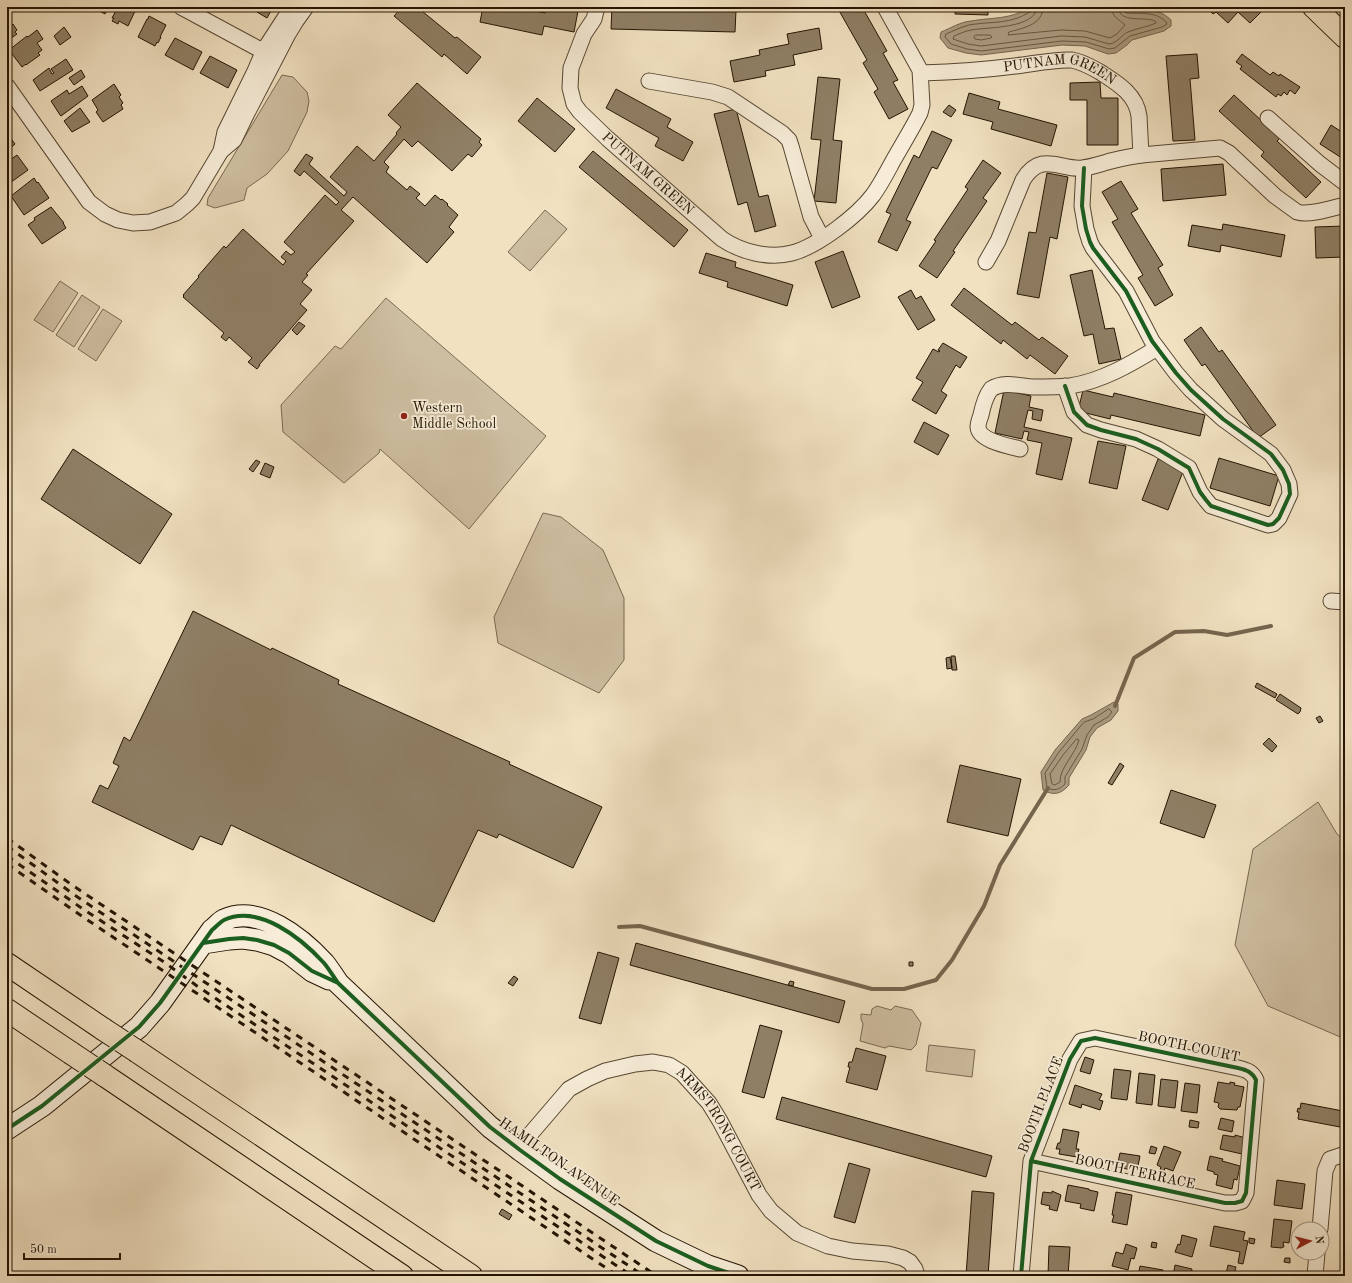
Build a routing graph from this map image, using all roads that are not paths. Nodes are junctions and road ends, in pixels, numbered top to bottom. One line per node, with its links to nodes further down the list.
1 (181, 7): 8 (street)
2 (292, 7): 8 (street)
3 (306, 7): 8 (street)
4 (597, 7): 17 (street, PUTNAM GREEN)
5 (885, 7): 9 (street, PUTNAM GREEN)
6 (1314, 7): 7 (main road)
7 (1345, 37)
8 (270, 53): 11 (street)
9 (921, 73): 13 (street, PUTNAM GREEN); 17 (street, PUTNAM GREEN)
10 (649, 81): 17 (street)
11 (7, 86)
12 (1268, 118): 15 (street)
13 (1141, 155): 14 (street); 16 (street)
14 (1084, 168): 18 (street); 19 (street)
15 (1345, 183)
16 (1345, 205)
17 (822, 238)
18 (986, 262)
19 (1157, 348): 20 (street); 20 (street)
20 (1065, 386): 21 (street)
21 (1020, 449)
22 (7, 964): 33 (main road, bridge)
23 (7, 1010): 32 (main road, bridge)
24 (1081, 1041): 28 (street, BOOTH PLACE); 29 (street, BOOTH COURT)
25 (7, 1129): 26 (main road, HAMILTON AVENUE)
26 (520, 1150): 34 (main road, HAMILTON AVENUE); 35 (street, ARMSTRONG COURT)
27 (1342, 1155): 30 (street)
28 (1031, 1161): 29 (street, BOOTH TERRACE); 36 (street, BOOTH PLACE)
29 (1235, 1203)
30 (1321, 1221)
31 (1316, 1261): 37 (street)
32 (402, 1276)
33 (472, 1276)
34 (738, 1276)
35 (917, 1276)
36 (1021, 1276)
37 (1315, 1276)

